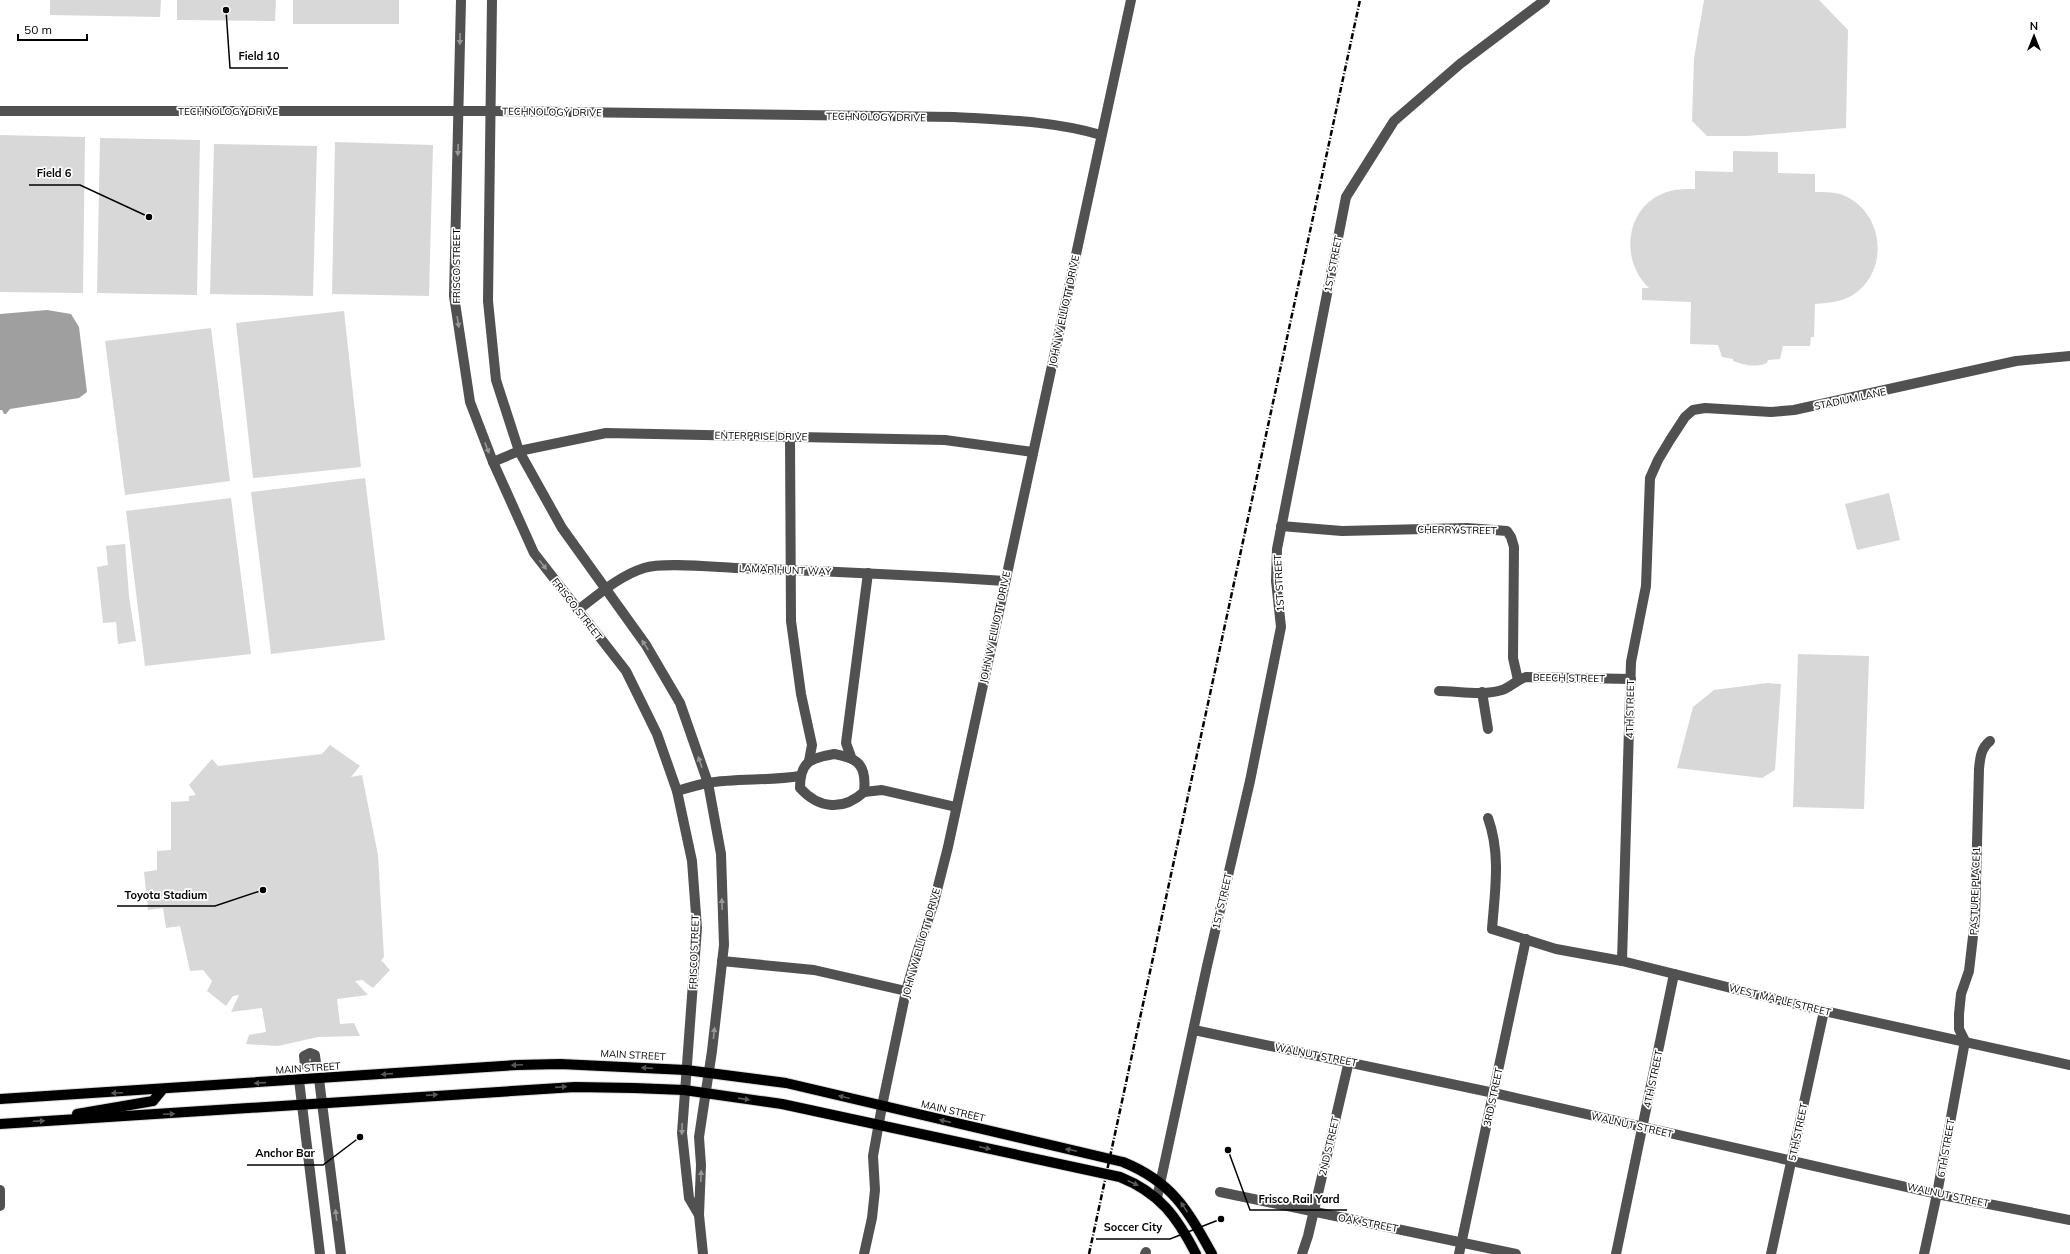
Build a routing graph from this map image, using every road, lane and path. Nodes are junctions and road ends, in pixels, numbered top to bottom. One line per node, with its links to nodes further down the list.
1 (461, 0): 6 (street, FRISCO STREET, one-way to 6)
2 (492, 0): 7 (street, FRISCO STREET)
3 (1131, 0): 8 (street, JOHN W ELLIOTT DRIVE)
4 (1545, 0): 15 (street, 1ST STREET)
5 (0, 111): 6 (street, TECHNOLOGY DRIVE)
6 (459, 111): 7 (street, TECHNOLOGY DRIVE); 14 (street, FRISCO STREET, one-way to 14)
7 (491, 111): 8 (street, TECHNOLOGY DRIVE); 11 (street, FRISCO STREET)
8 (1102, 135): 12 (street, JOHN W ELLIOTT DRIVE)
9 (2068, 357): 13 (street, STADIUM LANE)
10 (790, 437): 11 (street, ENTERPRISE DRIVE); 12 (street, ENTERPRISE DRIVE); 16 (street)
11 (519, 451): 14 (street, ENTERPRISE DRIVE); 19 (street, FRISCO STREET)
12 (1033, 452): 18 (street, JOHN W ELLIOTT DRIVE)
13 (1658, 460): 21 (street, 4TH STREET)
14 (493, 462): 20 (street, FRISCO STREET, one-way to 20)
15 (1281, 526): 22 (street, CHERRY STREET); 49 (street, 1ST STREET)
16 (790, 570): 17 (street, LAMAR HUNT WAY); 19 (street, LAMAR HUNT WAY); 28 (street)
17 (868, 573): 18 (street, LAMAR HUNT WAY); 27 (street)
18 (1005, 581): 41 (street, JOHN W ELLIOTT DRIVE)
19 (605, 589): 20 (street, LAMAR HUNT WAY); 36 (street, FRISCO STREET, one-way to 19)
20 (578, 610): 39 (street, FRISCO STREET)
21 (1631, 679): 22 (street, BEECH STREET); 45 (street, 4TH STREET)
22 (1518, 680): 24 (street, BEECH STREET)
23 (1439, 691): 24 (street, BEECH STREET)
24 (1482, 692): 25 (street)
25 (1488, 729)
26 (1990, 741): 50 (street, PASTURE PLACE 1)
27 (846, 743): 29 (street); 31 (street)
28 (812, 745): 30 (street); 32 (street)
29 (834, 754): 30 (street); 31 (street)
30 (822, 756): 32 (street)
31 (852, 757): 34 (street)
32 (809, 760): 33 (street)
33 (800, 776): 35 (street); 37 (street)
34 (866, 778): 38 (street); 40 (street)
35 (776, 780): 36 (street); 37 (street)
36 (708, 783): 39 (street); 44 (street, FRISCO STREET, one-way to 36)
37 (800, 788): 40 (street)
38 (882, 790): 40 (street); 41 (street)
39 (677, 791): 54 (street, FRISCO STREET)
40 (864, 792)
41 (956, 807): 47 (street, JOHN W ELLIOTT DRIVE)
42 (1488, 818): 43 (street, WEST MAPLE STREET)
43 (1526, 939): 45 (street, WEST MAPLE STREET); 61 (street, 3RD STREET)
44 (722, 961): 47 (street); 55 (street, FRISCO STREET, one-way to 44)
45 (1622, 961): 46 (street, WEST MAPLE STREET)
46 (1674, 974): 48 (street, WEST MAPLE STREET); 69 (street, 4TH STREET)
47 (906, 991): 65 (street, JOHN W ELLIOTT DRIVE)
48 (1824, 1011): 50 (street, WEST MAPLE STREET); 70 (street, 5TH STREET)
49 (1194, 1030): 52 (street, WALNUT STREET); 71 (street, 1ST STREET)
50 (1965, 1041): 53 (street, WEST MAPLE STREET); 74 (street, 6TH STREET)
51 (310, 1052): 56 (street)
52 (1349, 1061): 61 (street, WALNUT STREET); 77 (street, 2ND STREET)
53 (2070, 1065)
54 (686, 1070): 55 (main road, MAIN STREET); 56 (main road, MAIN STREET, one-way to 56); 59 (street, FRISCO STREET)
55 (709, 1072): 60 (street, FRISCO STREET); 65 (main road, MAIN STREET, one-way to 55)
56 (316, 1079): 57 (main road, MAIN STREET); 63 (street)
57 (299, 1080): 58 (main road, MAIN STREET, one-way to 58); 64 (street)
58 (162, 1090): 62 (main road, MAIN STREET, one-way to 62); 66 (main road)
59 (684, 1090): 60 (main road); 63 (main road, one-way to 59); 78 (street, FRISCO STREET, one-way to 78)
60 (706, 1093): 68 (main road, one-way to 68); 78 (street, FRISCO STREET, one-way to 60)
61 (1494, 1093): 69 (street, WALNUT STREET); 80 (street, 3RD STREET)
62 (0, 1099)
63 (323, 1102): 64 (main road); 82 (street, one-way to 63)
64 (302, 1104): 66 (main road, one-way to 64); 81 (street)
65 (882, 1106): 68 (street, JOHN W ELLIOTT DRIVE); 71 (main road, MAIN STREET, one-way to 65)
66 (60, 1120): 67 (main road, one-way to 66)
67 (0, 1124)
68 (878, 1124): 75 (main road, one-way to 75); 84 (street, JOHN W ELLIOTT DRIVE)
69 (1643, 1127): 70 (street, WALNUT STREET); 90 (street, 4TH STREET)
70 (1792, 1160): 74 (street, WALNUT STREET); 91 (street, 5TH STREET)
71 (1161, 1182): 75 (street, 1ST STREET); 86 (main road, MAIN STREET, one-way to 71)
72 (0, 1190): 76 (street)
73 (1220, 1192): 77 (street, OAK STREET)
74 (1938, 1194): 79 (street, WALNUT STREET); 92 (street, 6TH STREET)
75 (1158, 1198): 85 (main road)
76 (0, 1206)
77 (1313, 1212): 80 (street, OAK STREET); 87 (street, 2ND STREET)
78 (699, 1215): 83 (street, FRISCO STREET)
79 (2070, 1220)
80 (1462, 1242): 88 (street, 3RD STREET); 89 (street, OAK STREET)
81 (320, 1254)
82 (341, 1254)
83 (703, 1254)
84 (864, 1254)
85 (1196, 1254)
86 (1212, 1254)
87 (1302, 1254)
88 (1459, 1254)
89 (1516, 1254)
90 (1616, 1254)
91 (1771, 1254)
92 (1924, 1254)

